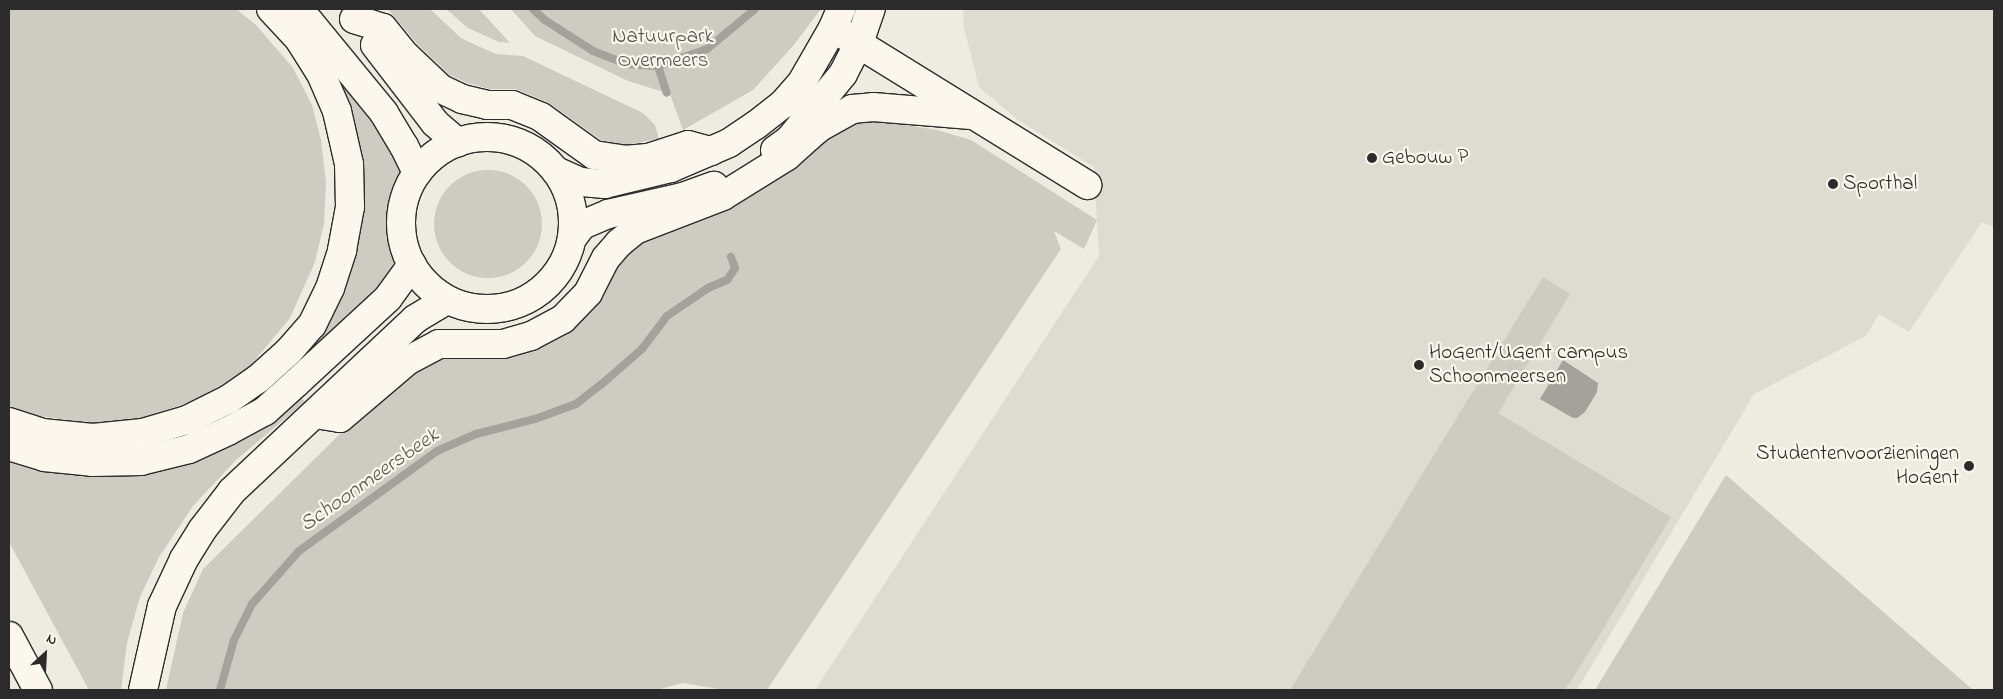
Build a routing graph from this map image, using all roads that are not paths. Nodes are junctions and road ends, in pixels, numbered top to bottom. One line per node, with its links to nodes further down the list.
1 (271, 9): 18 (main road)
2 (299, 9): 12 (main road)
3 (872, 9): 6 (main road)
4 (350, 14): 9 (main road); 10 (main road)
5 (837, 18): 6 (main road); 10 (main road)
6 (859, 43): 7 (main road); 8 (main road)
7 (975, 115): 8 (main road); 13 (main road)
8 (799, 138): 14 (main road); 17 (main road)
9 (458, 142): 11 (main road); 12 (main road)
10 (711, 151): 11 (main road)
11 (556, 171): 14 (main road)
12 (417, 173): 15 (main road)
13 (1087, 185)
14 (573, 237): 16 (main road)
15 (412, 265): 16 (main road); 19 (main road)
16 (447, 300): 17 (main road)
17 (315, 414): 22 (main road)
18 (9, 422)
19 (9, 446)
20 (9, 636): 21 (main road)
21 (38, 690)
22 (144, 690)

